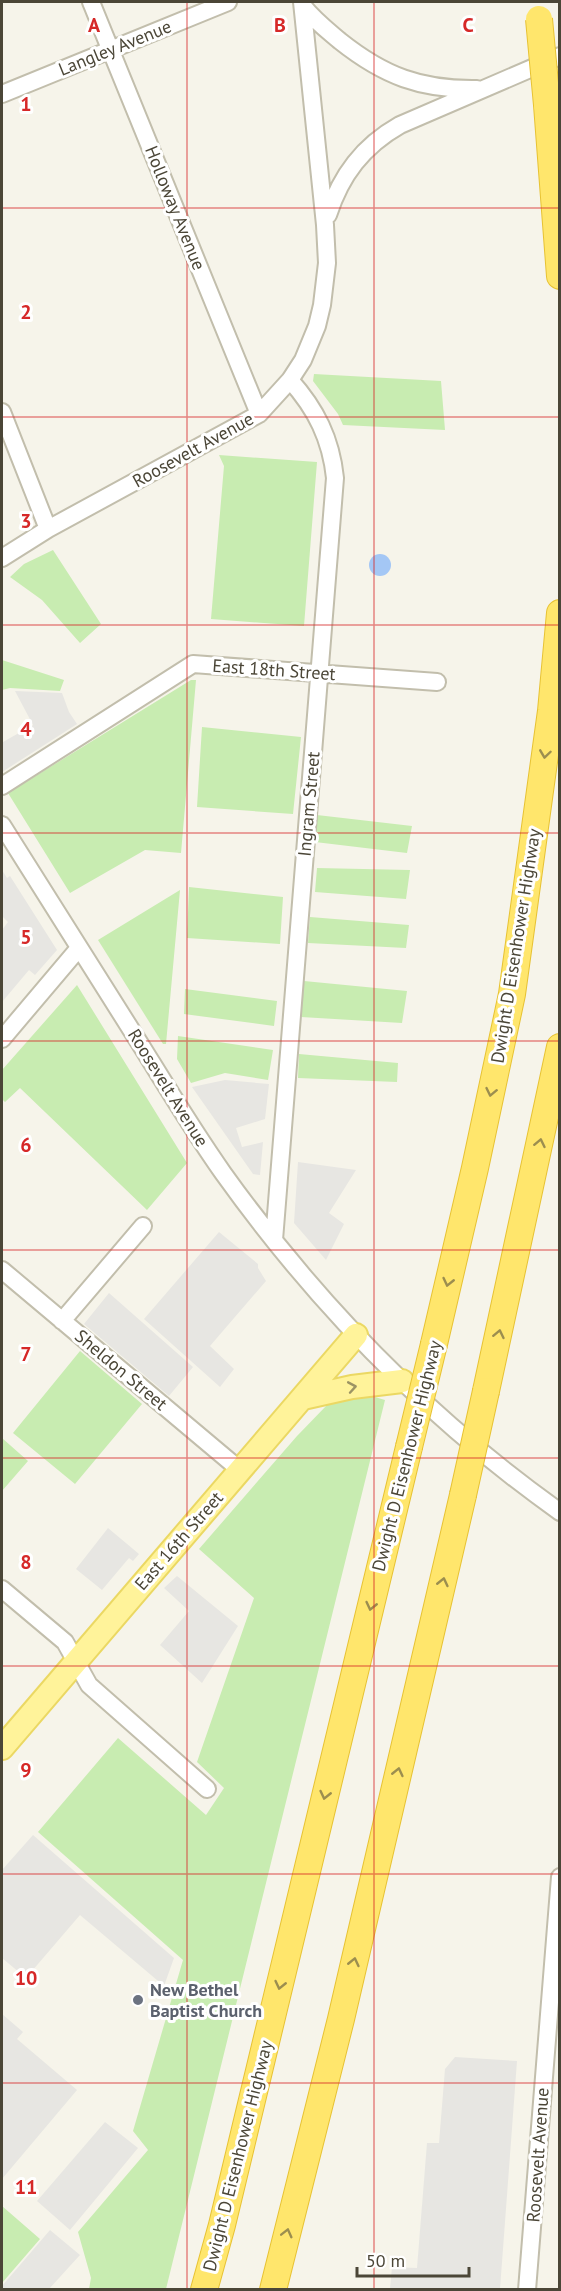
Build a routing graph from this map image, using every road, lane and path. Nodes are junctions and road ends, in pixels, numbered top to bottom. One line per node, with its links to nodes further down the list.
1 (91, 2): 5 (street, Holloway Avenue)
2 (228, 2): 5 (street, Langley Avenue)
3 (303, 4): 7 (street); 9 (street, Roosevelt Avenue)
4 (538, 10): 10 (highway, bridge)
5 (110, 50): 8 (street, Langley Avenue); 13 (street, Holloway Avenue)
6 (560, 56): 7 (street)
7 (484, 89): 9 (street)
8 (2, 94)
9 (325, 225): 11 (street, Roosevelt Avenue)
10 (560, 276)
11 (290, 380): 13 (street, Roosevelt Avenue); 17 (street, Ingram Street)
12 (2, 412): 14 (street)
13 (259, 414): 14 (street, Roosevelt Avenue)
14 (48, 529): 15 (street, Roosevelt Avenue)
15 (2, 556)
16 (560, 613): 39 (highway, Dwight D Eisenhower Highway, one-way to 39, bridge)
17 (319, 673): 18 (street, East 18th Street); 19 (street, East 18th Street); 25 (street, Ingram Street)
18 (437, 682)
19 (2, 786)
20 (2, 825): 21 (street, Roosevelt Avenue)
21 (79, 948): 22 (street); 25 (street, Roosevelt Avenue)
22 (2, 1039)
23 (560, 1047): 40 (highway, one-way to 23, bridge)
24 (143, 1226): 27 (street)
25 (274, 1240): 28 (street, Roosevelt Avenue)
26 (2, 1270): 27 (street, Sheldon Street)
27 (62, 1321): 31 (street, Sheldon Street)
28 (356, 1335): 29 (street, Roosevelt Avenue); 30 (main road, East 16th Street)
29 (402, 1381): 30 (main road, one-way to 29); 32 (street, Roosevelt Avenue)
30 (303, 1398): 31 (main road, East 16th Street)
31 (240, 1470): 34 (main road, East 16th Street)
32 (560, 1512)
33 (2, 1589): 34 (street)
34 (75, 1663): 35 (main road, East 16th Street); 36 (street)
35 (2, 1748)
36 (207, 1789)
37 (560, 1877): 38 (street, Roosevelt Avenue)
38 (552, 2070): 41 (street, Roosevelt Avenue)
39 (202, 2289)
40 (273, 2289)
41 (527, 2289)

